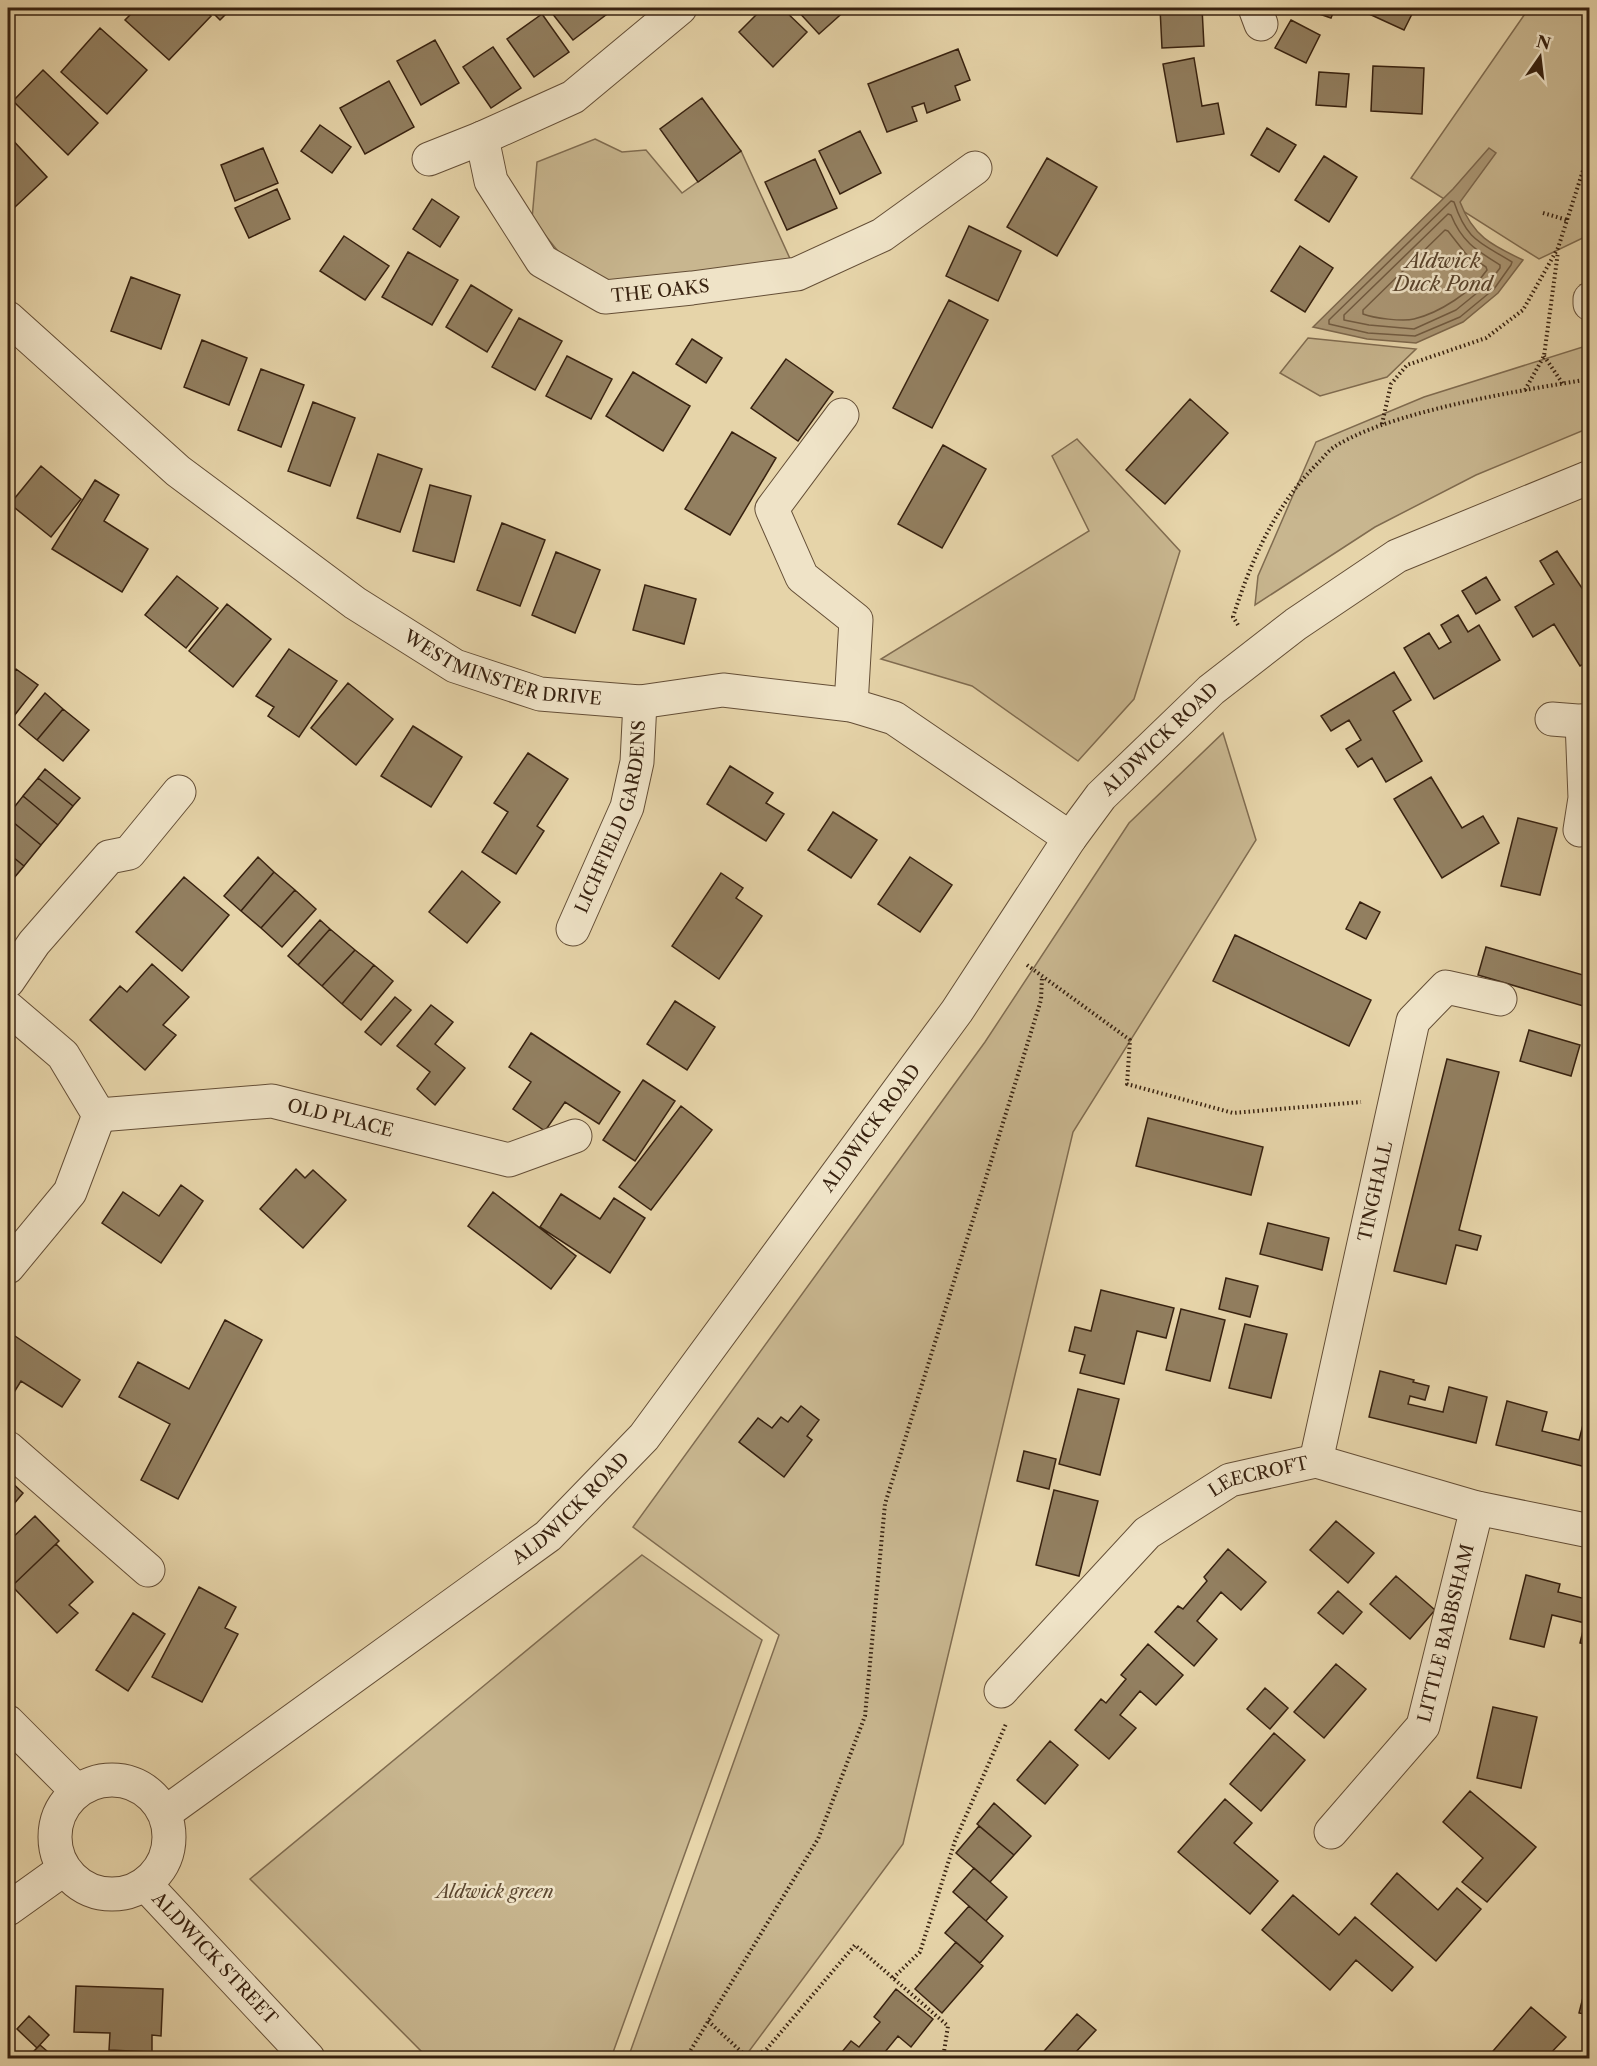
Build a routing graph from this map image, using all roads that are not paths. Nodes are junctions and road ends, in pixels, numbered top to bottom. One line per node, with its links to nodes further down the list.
1 (680, 8): 2 (street)
2 (482, 138): 3 (street); 4 (street, THE OAKS)
3 (429, 159)
4 (975, 168)
5 (1590, 299): 6 (street)
6 (1590, 304)
7 (8, 318): 10 (street, WESTMINSTER DRIVE)
8 (842, 415): 11 (street)
9 (1590, 477): 15 (street, ALDWICK ROAD)
10 (640, 702): 11 (street, WESTMINSTER DRIVE); 16 (street, LICHFIELD GARDENS)
11 (850, 705): 15 (street, WESTMINSTER DRIVE)
12 (1575, 721): 14 (street)
13 (179, 792): 17 (street)
14 (1580, 830)
15 (1070, 838): 31 (street, ALDWICK ROAD)
16 (573, 929)
17 (8, 981)
18 (1500, 999): 24 (street, TINGHALL)
19 (8, 1008): 20 (street)
20 (99, 1115): 21 (street, OLD PLACE); 22 (street)
21 (575, 1136)
22 (8, 1267)
23 (8, 1448): 27 (street)
24 (1316, 1461): 25 (street, LEECROFT); 28 (street, LEECROFT)
25 (1477, 1508): 26 (street, LEECROFT); 32 (street, LITTLE BABBSHAM)
26 (1590, 1531)
27 (148, 1570)
28 (1001, 1691)
29 (8, 1722): 30 (street)
30 (78, 1791): 31 (street); 33 (street)
31 (165, 1813): 34 (street)
32 (1331, 1832)
33 (64, 1869): 34 (street); 35 (street)
34 (145, 1884): 36 (street, ALDWICK STREET)
35 (8, 1910)
36 (308, 2058)

